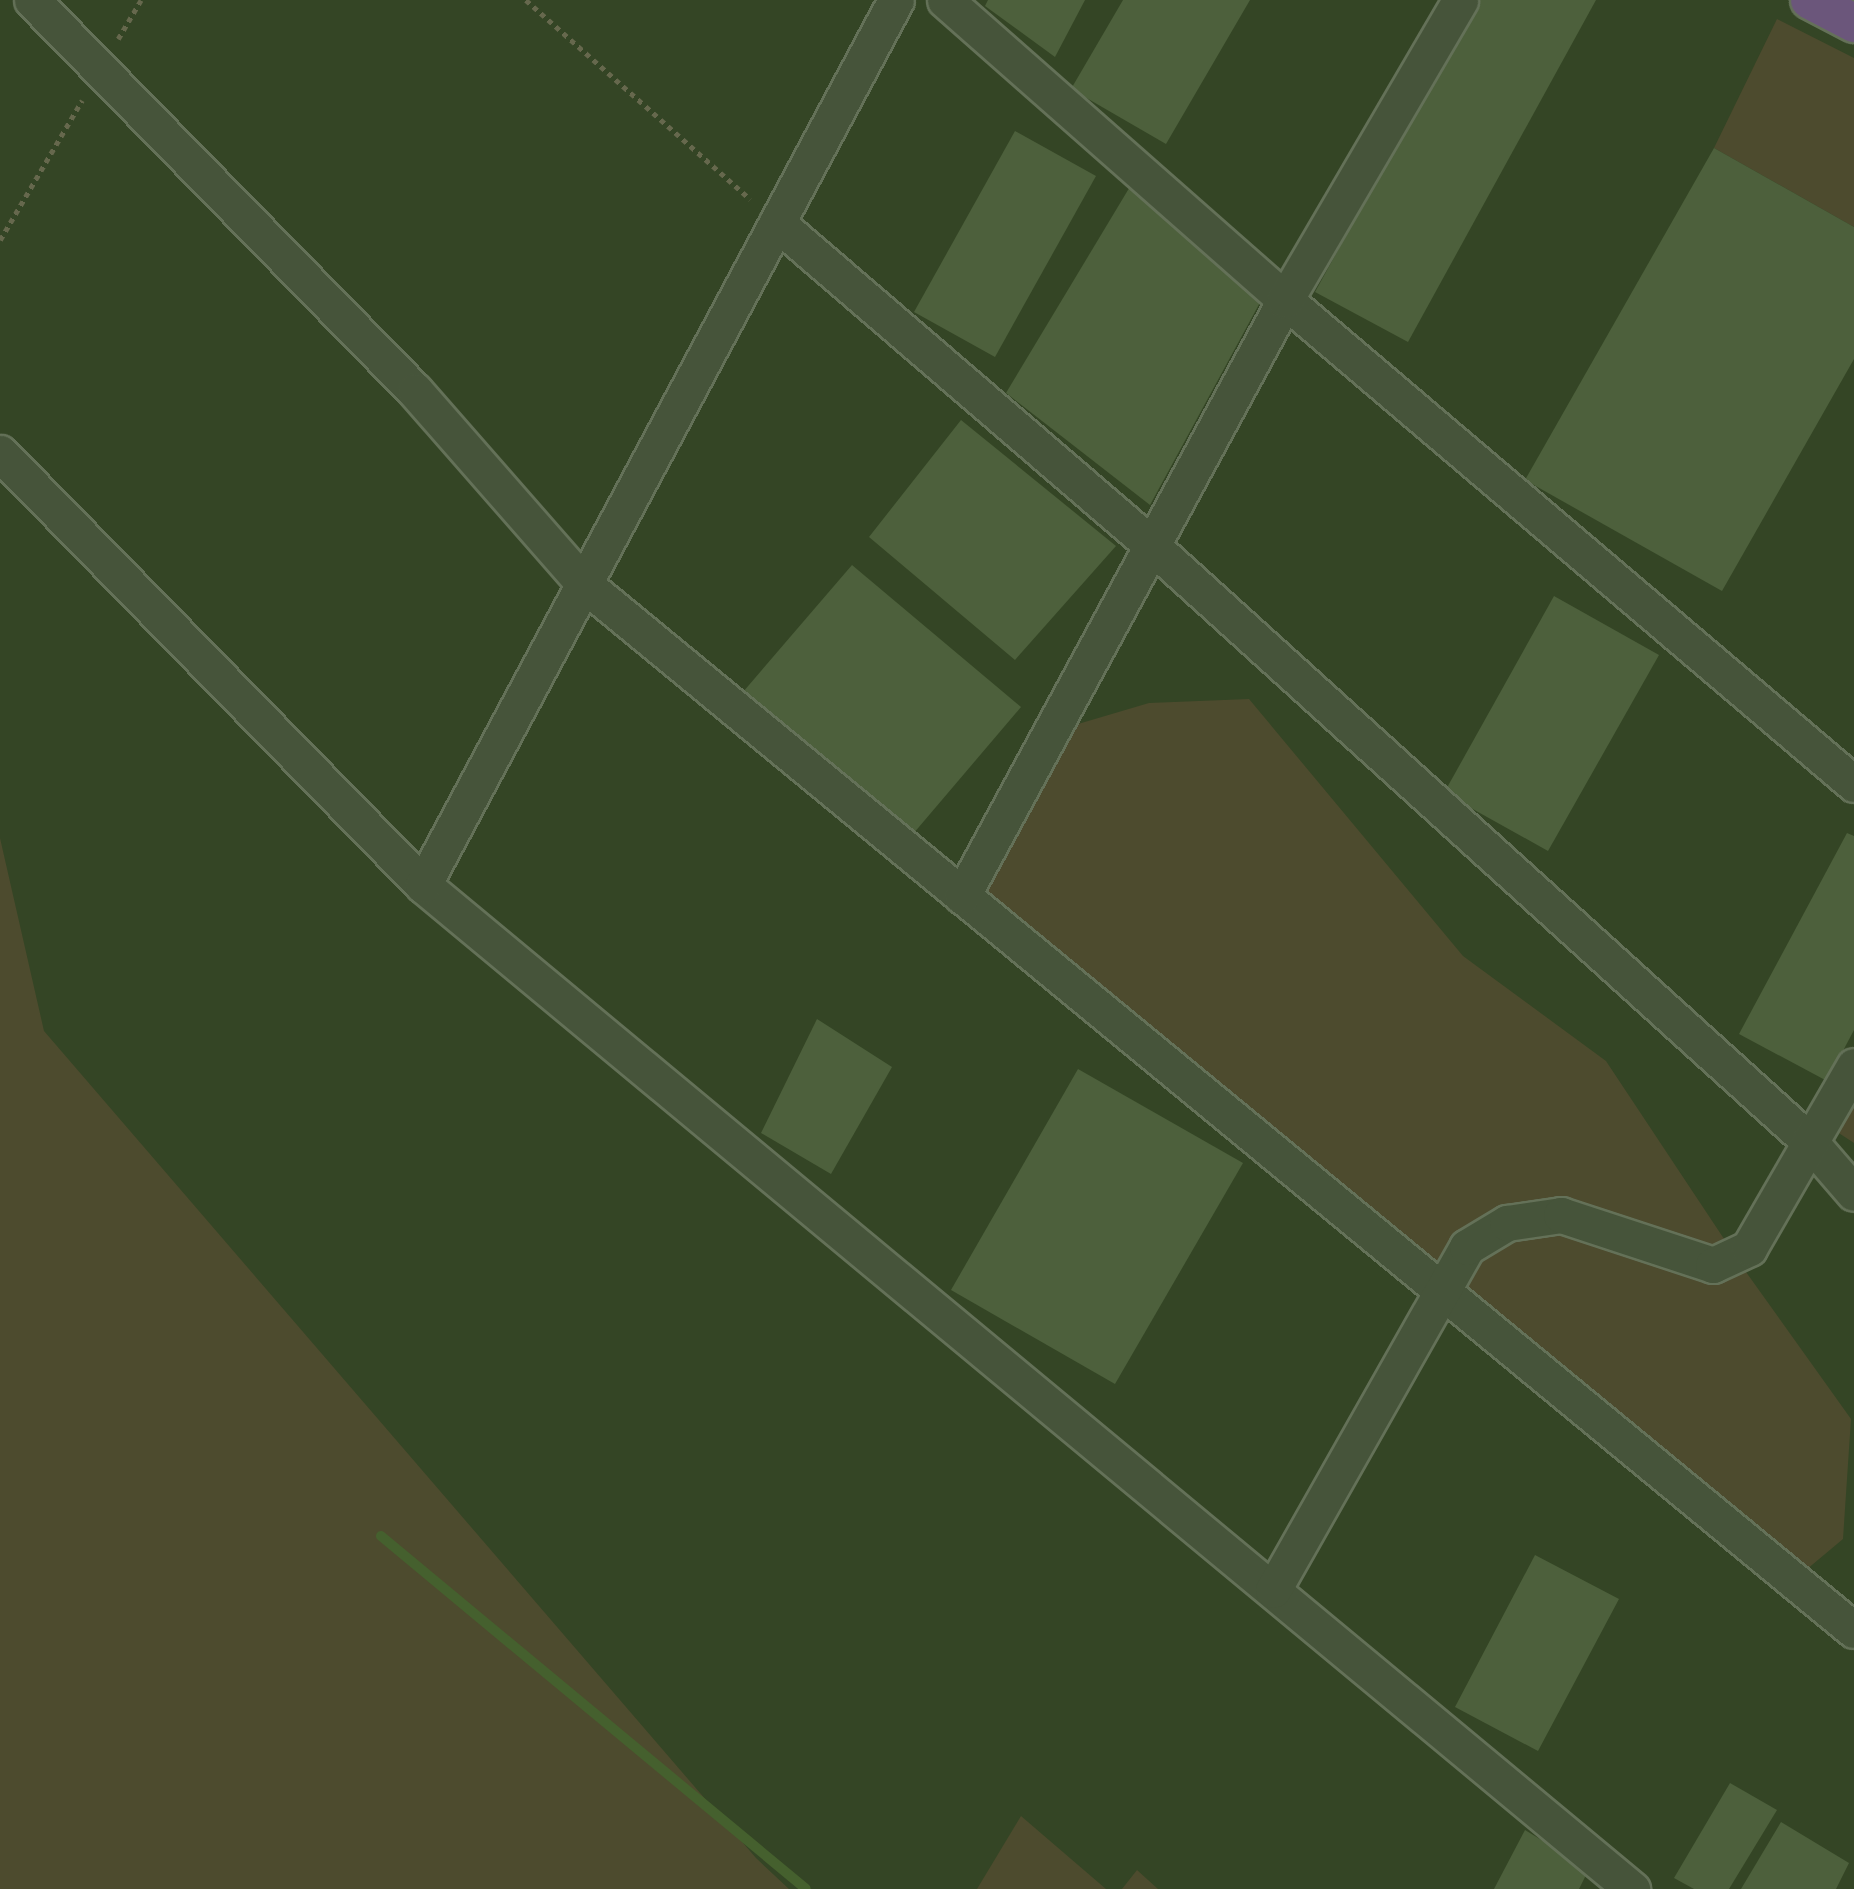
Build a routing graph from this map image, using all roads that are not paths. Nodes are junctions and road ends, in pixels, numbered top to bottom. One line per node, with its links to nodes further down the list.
1 (32, 0): 11 (street)
2 (896, 0): 7 (street)
3 (945, 0): 8 (street)
4 (1460, 0): 8 (street)
5 (1811, 0): 6 (highway)
6 (1854, 23)
7 (777, 222): 10 (street); 11 (street)
8 (1285, 300): 10 (street); 12 (street)
9 (0, 453): 13 (street)
10 (1152, 546): 14 (street); 16 (street)
11 (584, 584): 13 (street); 14 (street)
12 (1854, 784)
13 (424, 885): 19 (street)
14 (962, 896): 18 (street)
15 (1854, 1066): 16 (street)
16 (1810, 1142): 17 (street); 18 (street)
17 (1854, 1193)
18 (1442, 1292): 19 (street); 20 (street)
19 (1273, 1590): 21 (street)
20 (1854, 1630)
21 (1632, 1889)

